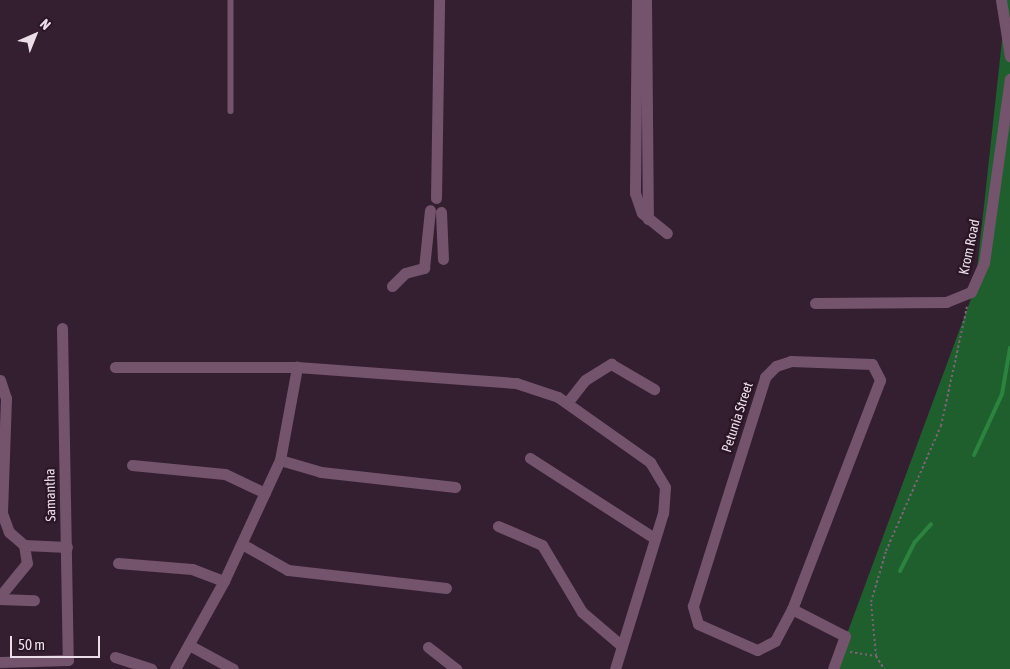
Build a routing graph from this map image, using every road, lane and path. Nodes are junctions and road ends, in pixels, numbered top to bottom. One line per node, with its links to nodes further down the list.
1 (231, 0): 8 (lane)
2 (439, 0): 9 (street)
3 (637, 0): 10 (street)
4 (646, 0): 10 (street)
5 (1000, 0): 6 (street)
6 (1010, 56)
7 (1010, 80): 14 (street, Krom Road)
8 (231, 111)
9 (436, 211): 12 (street); 13 (street)
10 (648, 220): 11 (street)
11 (667, 232)
12 (443, 259)
13 (392, 286)
14 (970, 292): 15 (street, Krom Road); 43 (path)
15 (815, 303)
16 (62, 328): 32 (street, Samantha)
17 (297, 367): 18 (street); 21 (street); 23 (street)
18 (115, 368)
19 (0, 380): 27 (street)
20 (654, 390): 21 (street)
21 (566, 403): 29 (street)
22 (530, 458): 29 (street)
23 (280, 460): 25 (street); 26 (street)
24 (132, 465): 26 (street)
25 (455, 487)
26 (265, 493): 30 (street)
27 (1, 513): 31 (street)
28 (498, 526): 40 (street)
29 (654, 538): 40 (street)
30 (242, 544): 34 (street); 35 (street)
31 (24, 545): 32 (street); 36 (street)
32 (66, 547): 46 (street, Samantha)
33 (118, 563): 34 (street)
34 (224, 581): 39 (street)
35 (446, 588)
36 (0, 598): 37 (street)
37 (34, 600)
38 (792, 610): 38 (street, Petunia Street); 42 (street)
39 (189, 645): 48 (street); 49 (street)
40 (622, 646): 51 (street)
41 (428, 647): 50 (street)
42 (840, 650): 43 (path); 52 (street)
43 (876, 656): 53 (path)
44 (115, 657): 47 (street)
45 (0, 662): 46 (street)
46 (71, 665)
47 (151, 669)
48 (174, 669)
49 (233, 669)
50 (456, 669)
51 (615, 669)
52 (833, 669)
53 (884, 669)

